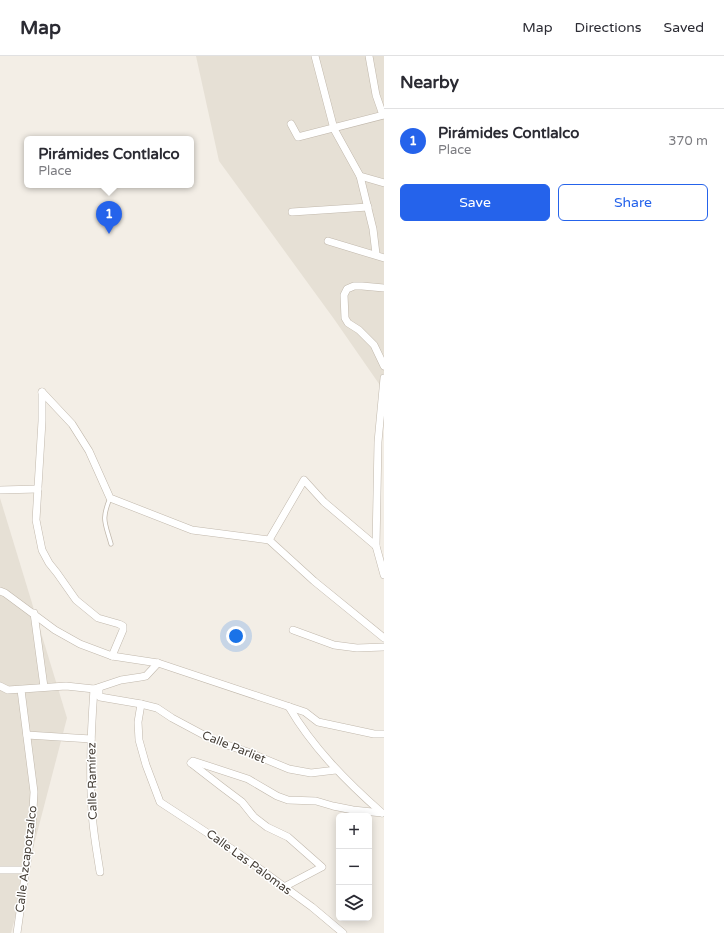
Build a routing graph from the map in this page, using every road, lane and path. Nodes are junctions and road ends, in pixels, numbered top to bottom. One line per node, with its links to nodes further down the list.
1 (315, 56): 5 (street)
2 (369, 56): 3 (street)
3 (383, 115): 5 (street)
4 (291, 124): 5 (street)
5 (334, 129): 6 (street)
6 (360, 176): 7 (street); 8 (street)
7 (384, 183)
8 (368, 207): 9 (street); 11 (street)
9 (292, 212)
10 (328, 241): 11 (street)
11 (376, 254): 12 (street)
12 (384, 258)
13 (384, 288): 14 (street)
14 (384, 366)
15 (384, 378): 21 (street)
16 (38, 489): 17 (street); 18 (street); 28 (street)
17 (0, 490)
18 (110, 498): 19 (street); 20 (lane)
19 (269, 540): 21 (street); 26 (street)
20 (111, 544)
21 (376, 546): 22 (street)
22 (384, 575)
23 (0, 591): 24 (street)
24 (34, 613): 28 (street); 31 (street)
25 (293, 630): 27 (street)
26 (384, 638)
27 (384, 647)
28 (112, 656): 29 (street)
29 (158, 663): 32 (street); 35 (street)
30 (0, 686): 33 (street)
31 (44, 687): 32 (street); 33 (street)
32 (96, 688): 34 (street, Calle Parliet); 38 (street, Calle Ramírez)
33 (21, 690): 37 (street, Calle Azcapotzalco)
34 (141, 704): 39 (street, Calle Parliet); 44 (street, Calle Las Palomas)
35 (289, 707): 36 (street); 39 (street)
36 (384, 734)
37 (27, 735): 38 (street); 42 (street, Calle Azcapotzalco)
38 (91, 739): 43 (street, Calle Ramírez)
39 (336, 770): 40 (street)
40 (383, 813): 44 (street)
41 (0, 870): 42 (street)
42 (26, 870): 45 (street, Calle Azcapotzalco)
43 (100, 872)
44 (284, 887): 46 (street, Calle Las Palomas)
45 (17, 933)
46 (343, 933)

